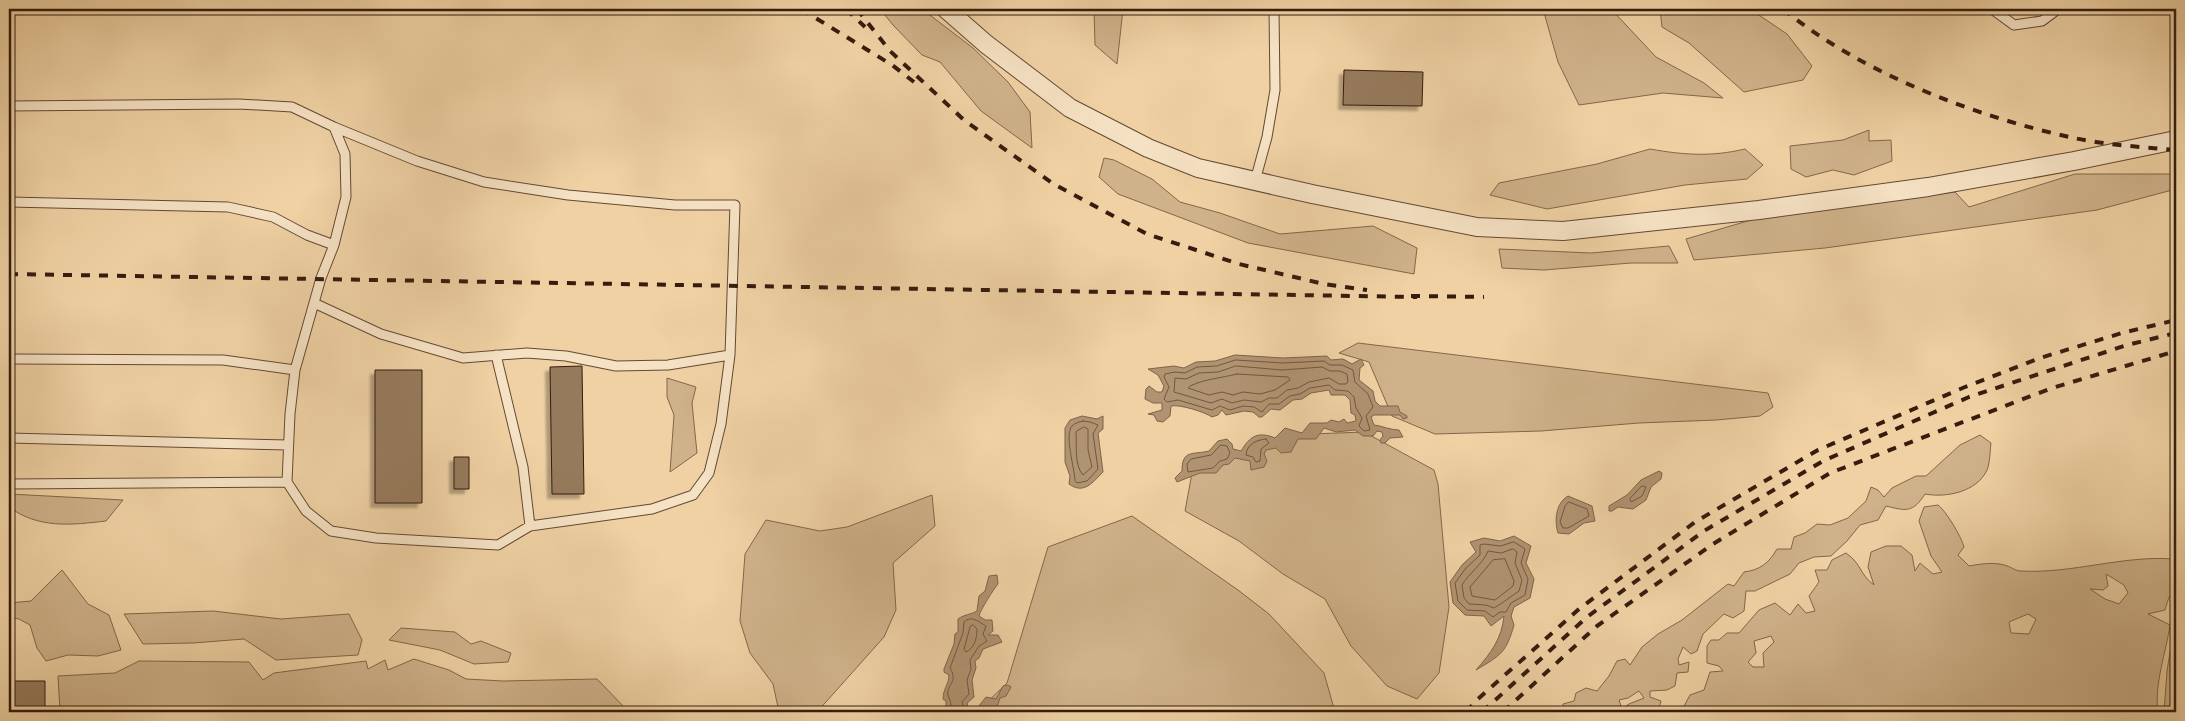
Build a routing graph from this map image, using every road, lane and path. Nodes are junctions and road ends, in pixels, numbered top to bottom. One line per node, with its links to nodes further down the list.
1 (946, 9): 8 (street)
2 (1274, 9): 8 (lane)
3 (1992, 9): 4 (lane)
4 (2058, 9)
5 (9, 106): 6 (lane)
6 (334, 127): 10 (lane); 13 (lane)
7 (2176, 140): 8 (street)
8 (1255, 181)
9 (9, 202): 10 (lane)
10 (334, 245): 11 (lane)
11 (314, 303): 12 (lane); 15 (lane)
12 (496, 355): 13 (lane); 20 (lane)
13 (730, 355): 20 (lane)
14 (9, 359): 15 (lane)
15 (295, 370): 17 (lane)
16 (9, 438): 17 (lane)
17 (288, 445): 18 (lane)
18 (287, 482): 19 (lane); 20 (lane)
19 (9, 484)
20 (530, 526)

